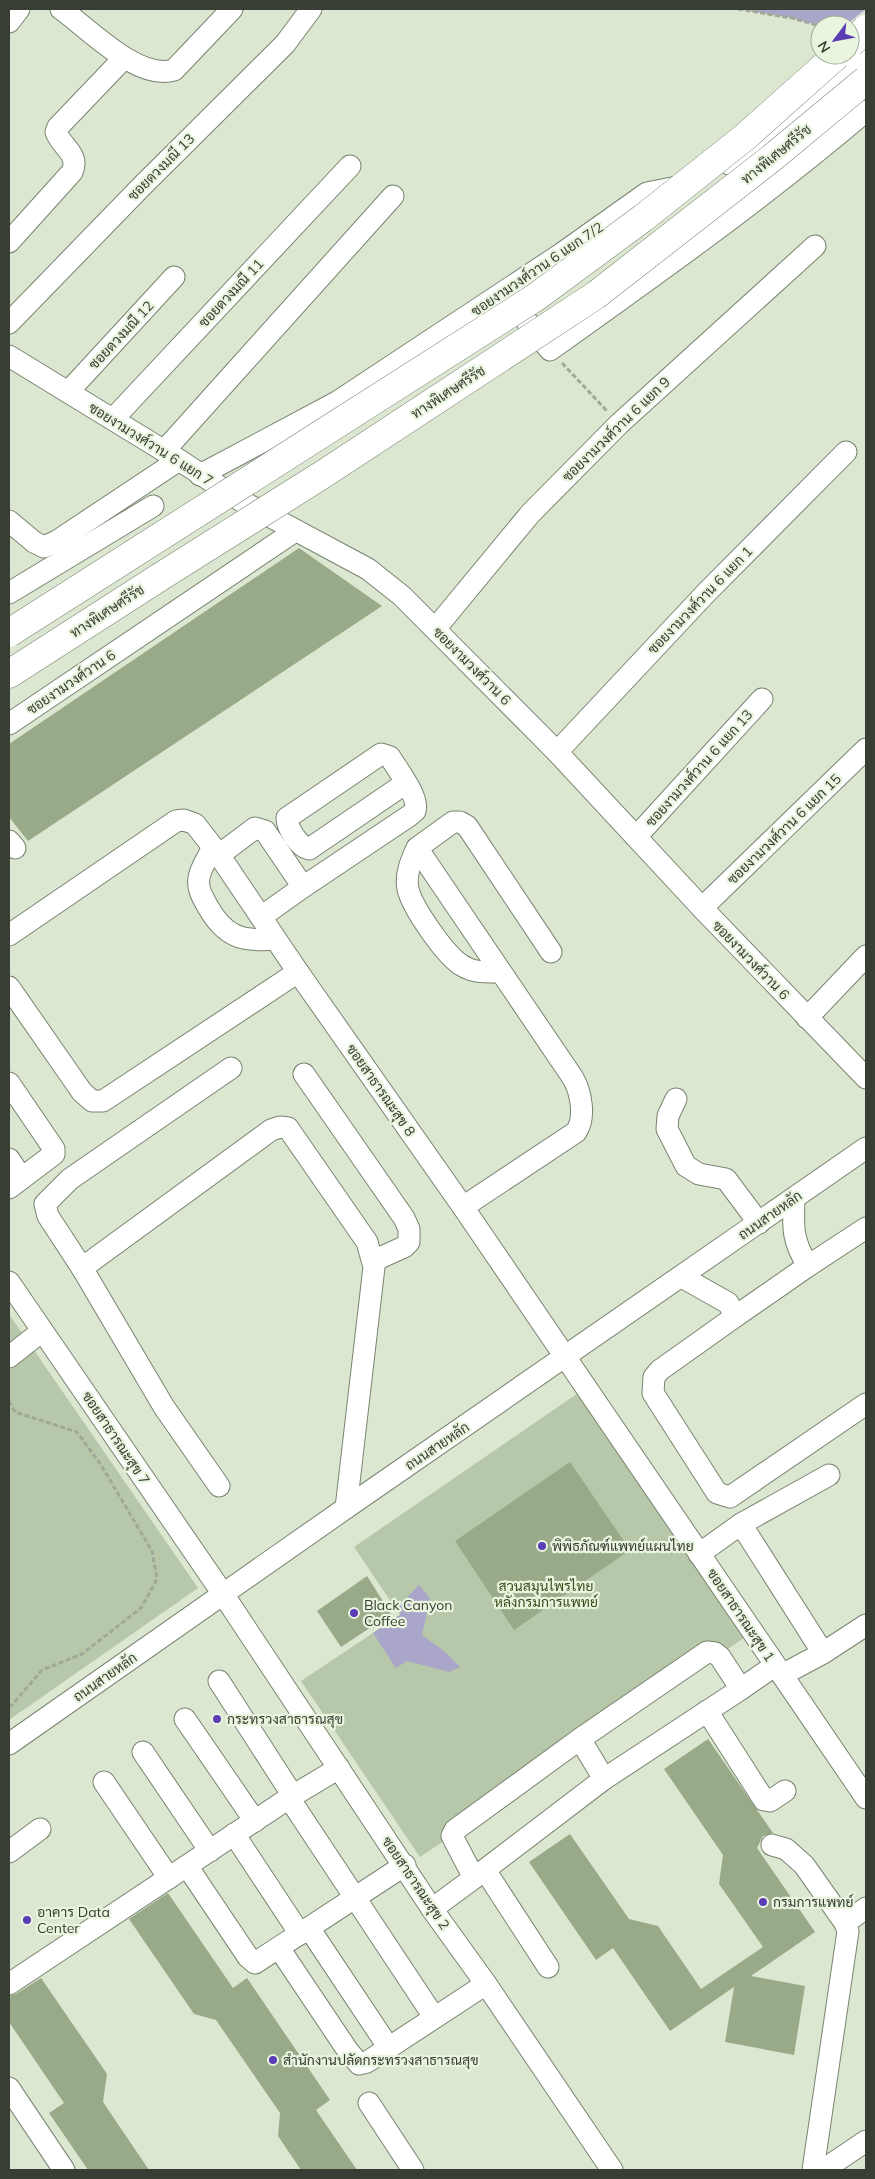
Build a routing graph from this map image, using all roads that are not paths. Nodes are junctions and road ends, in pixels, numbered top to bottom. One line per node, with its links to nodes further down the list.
1 (19, 9): 5 (street)
2 (61, 9): 6 (street)
3 (311, 9): 17 (street, ซอยดวงมณี 13)
4 (224, 12): 6 (street)
5 (9, 22)
6 (124, 58): 13 (street)
7 (866, 60): 16 (street, ซอยงามวงศ์วาน 6 แยก 7/2)
8 (826, 65): 29 (highway, bridge)
9 (866, 80): 30 (highway, ทางพิเศษศรีรัช, bridge)
10 (866, 112): 16 (street)
11 (350, 166): 20 (street, ซอยดวงมณี 11)
12 (393, 196): 22 (street)
13 (9, 242)
14 (815, 246): 28 (street, ซอยงามวงศ์วาน 6 แยก 9)
15 (174, 277): 19 (street, ซอยดวงมณี 12)
16 (504, 292): 23 (street, ซอยงามวงศ์วาน 6 แยก 7/2)
17 (9, 323)
18 (9, 356): 19 (street, ซอยงามวงศ์วาน 6 แยก 7)
19 (68, 392): 20 (street, ซอยงามวงศ์วาน 6 แยก 7)
20 (113, 419): 22 (street, ซอยงามวงศ์วาน 6 แยก 7)
21 (846, 452): 34 (street, ซอยงามวงศ์วาน 6 แยก 1)
22 (171, 456): 23 (street, ซอยงามวงศ์วาน 6 แยก 7); 25 (street)
23 (200, 475): 26 (street, ซอยงามวงศ์วาน 6 แยก 7)
24 (153, 506): 27 (street)
25 (9, 521)
26 (295, 531): 28 (street, ซอยงามวงศ์วาน 6); 32 (street, ซอยงามวงศ์วาน 6)
27 (9, 593)
28 (434, 629): 34 (street, ซอยงามวงศ์วาน 6)
29 (9, 633)
30 (9, 674)
31 (762, 699): 36 (street, ซอยงามวงศ์วาน 6 แยก 13)
32 (9, 724)
33 (866, 749): 40 (street, ซอยงามวงศ์วาน 6 แยก 15)
34 (557, 752): 36 (street, ซอยงามวงศ์วาน 6)
35 (406, 783): 35 (street); 39 (street)
36 (636, 837): 40 (street, ซอยงามวงศ์วาน 6)
37 (417, 848): 44 (street); 47 (street); 47 (street)
38 (216, 851): 39 (street); 41 (street, ซอยสาธารณะสุข 8); 42 (street, ซอยสาธารณะสุข 8); 43 (street)
39 (303, 887): 41 (street)
40 (702, 908): 49 (street, ซอยงามวงศ์วาน 6)
41 (261, 917): 43 (street, ซอยสาธารณะสุข 8)
42 (9, 935)
43 (275, 938): 46 (street, ซอยสาธารณะสุข 8)
44 (551, 952)
45 (866, 956): 49 (street)
46 (298, 972): 48 (street); 59 (street, ซอยสาธารณะสุข 8)
47 (500, 972): 59 (street)
48 (9, 987)
49 (806, 1018): 52 (street, ซอยงามวงศ์วาน 6)
50 (231, 1068): 64 (street)
51 (304, 1074): 62 (street)
52 (866, 1078)
53 (9, 1082): 57 (street)
54 (676, 1099): 60 (street)
55 (866, 1148): 58 (street, ถนนสายหลัก)
56 (9, 1159): 57 (street)
57 (15, 1182)
58 (794, 1199): 60 (street, ถนนสายหลัก); 63 (street)
59 (463, 1207): 70 (street, ซอยสาธารณะสุข 8)
60 (759, 1223): 65 (street, ถนนสายหลัก)
61 (866, 1228): 63 (street)
62 (373, 1261): 64 (street); 74 (street)
63 (808, 1266): 67 (street)
64 (82, 1268): 73 (street)
65 (682, 1277): 67 (street); 70 (street, ถนนสายหลัก)
66 (9, 1282): 68 (street, ซอยสาธารณะสุข 7)
67 (736, 1316): 71 (street)
68 (42, 1331): 69 (street); 77 (street, ซอยสาธารณะสุข 7)
69 (9, 1357)
70 (566, 1358): 74 (street, ถนนสายหลัก); 76 (street, ซอยสาธารณะสุข 1)
71 (866, 1404)
72 (829, 1475): 75 (street)
73 (219, 1486)
74 (346, 1508): 77 (street, ถนนสายหลัก)
75 (741, 1524): 76 (street); 79 (street)
76 (699, 1554): 80 (street, ซอยสาธารณะสุข 1)
77 (223, 1594): 86 (street, ถนนสายหลัก); 88 (street, ซอยสาธารณะสุข 2)
78 (866, 1625): 79 (street)
79 (823, 1653): 80 (street)
80 (778, 1670): 82 (street); 93 (street, ซอยสาธารณะสุข 1)
81 (220, 1681): 92 (street)
82 (741, 1689): 83 (street); 85 (street)
83 (707, 1712): 89 (street); 91 (street)
84 (185, 1720): 94 (street)
85 (580, 1739): 89 (street); 102 (street)
86 (9, 1744)
87 (143, 1752): 98 (street)
88 (339, 1768): 92 (street); 100 (street, ซอยสาธารณะสุข 2)
89 (604, 1779): 102 (street)
90 (104, 1782): 103 (street)
91 (785, 1791)
92 (291, 1797): 94 (street); 104 (street)
93 (866, 1798)
94 (255, 1821): 96 (street)
95 (40, 1829): 99 (street)
96 (234, 1834): 98 (street); 108 (street)
97 (772, 1845): 107 (street)
98 (210, 1851): 101 (street)
99 (9, 1852)
100 (405, 1865): 104 (street); 106 (street, ซอยสาธารณะสุข 2)
101 (187, 1866): 103 (street); 109 (street)
102 (479, 1874): 106 (street); 110 (street)
103 (169, 1878): 111 (street)
104 (355, 1896): 108 (street); 113 (street)
105 (866, 1908): 107 (street)
106 (432, 1909): 112 (street, ซอยสาธารณะสุข 2)
107 (846, 1923): 121 (street)
108 (305, 1931): 109 (street); 114 (street)
109 (279, 1948): 114 (street)
110 (548, 1967)
111 (10, 1982)
112 (486, 1984): 113 (street); 120 (street, ซอยสาธารณะสุข 2)
113 (434, 2017): 114 (street)
114 (389, 2048)
115 (9, 2088): 118 (street)
116 (369, 2103): 119 (street)
117 (866, 2141): 122 (street)
118 (64, 2170)
119 (413, 2170)
120 (612, 2170)
121 (813, 2170)
122 (823, 2170)

